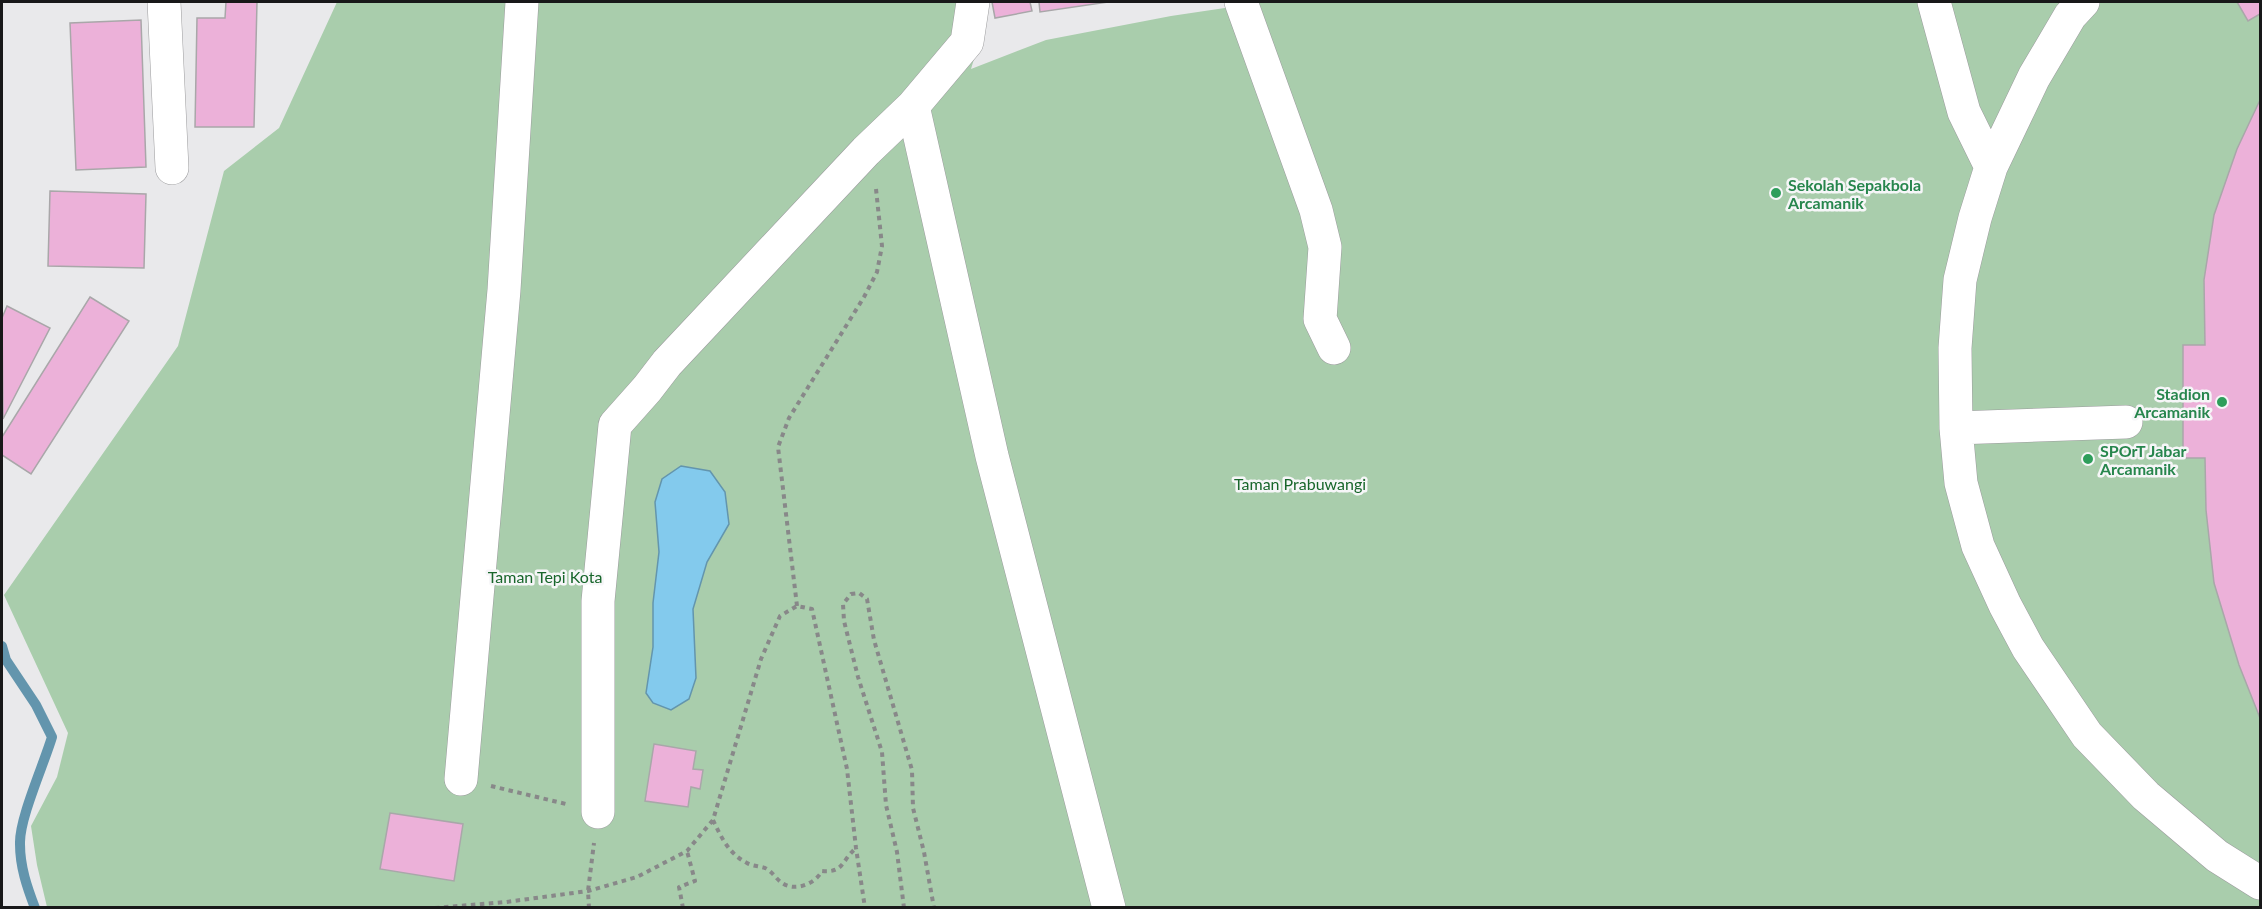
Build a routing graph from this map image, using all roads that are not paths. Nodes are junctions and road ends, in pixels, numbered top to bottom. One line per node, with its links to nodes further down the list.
1 (164, 2): 9 (lane)
2 (522, 2): 13 (lane)
3 (973, 2): 7 (lane)
4 (1241, 2): 10 (lane)
5 (1934, 2): 8 (lane)
6 (2084, 2): 8 (lane)
7 (913, 106): 14 (lane); 16 (lane)
8 (1991, 167): 12 (lane)
9 (172, 168)
10 (1334, 348)
11 (2126, 422): 12 (lane)
12 (1956, 428): 15 (lane)
13 (461, 779)
14 (598, 812)
15 (2260, 883)
16 (1109, 908)

